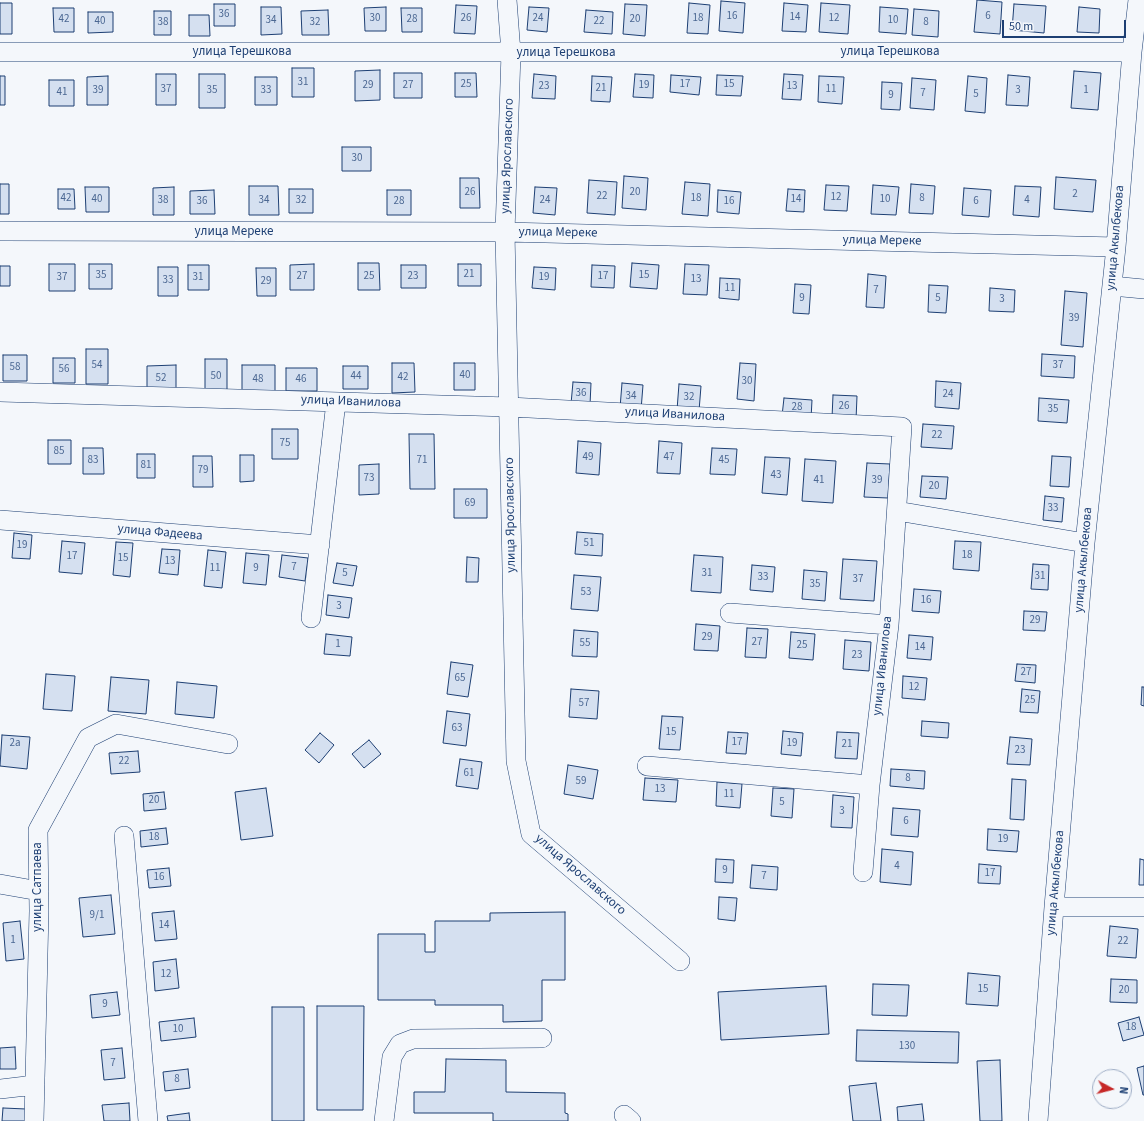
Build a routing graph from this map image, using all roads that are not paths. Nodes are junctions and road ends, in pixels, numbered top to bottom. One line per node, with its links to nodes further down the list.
1 (507, 0): 5 (street, улица Ярославского)
2 (1138, 0): 4 (street, улица Акылбекова)
3 (0, 52): 5 (street, улица Терешкова)
4 (1132, 52): 5 (street, улица Терешкова); 8 (street, улица Акылбекова)
5 (511, 53): 7 (street, улица Ярославского)
6 (0, 231): 7 (street, улица Мереке)
7 (505, 232): 8 (street, улица Мереке); 13 (street, улица Ярославского)
8 (1116, 247): 9 (street, улица Акылбекова)
9 (1112, 286): 10 (street); 16 (street, улица Акылбекова)
10 (1144, 289)
11 (0, 392): 12 (street, улица Иванилова)
12 (336, 402): 13 (street, улица Иванилова); 17 (street)
13 (509, 407): 14 (street, улица Иванилова); 30 (street, улица Ярославского)
14 (897, 511): 16 (street); 20 (street, улица Иванилова)
15 (0, 520): 17 (street, улица Фадеева)
16 (1085, 543): 28 (street, улица Акылбекова)
17 (320, 545): 19 (street)
18 (730, 613): 20 (street)
19 (311, 618)
20 (889, 625): 23 (street, улица Иванилова)
21 (228, 744): 27 (street, улица Сатпаева)
22 (647, 766): 23 (street)
23 (870, 785): 25 (street, улица Иванилова)
24 (124, 836): 35 (street)
25 (863, 872)
26 (0, 884): 27 (street)
27 (39, 891): 32 (street, улица Сатпаева)
28 (1054, 907): 29 (street); 37 (street, улица Акылбекова)
29 (1144, 907)
30 (680, 961)
31 (542, 1038): 36 (street)
32 (35, 1085): 33 (street); 34 (street, улица Сатпаева)
33 (0, 1089)
34 (34, 1121)
35 (148, 1121)
36 (384, 1121)
37 (1038, 1121)

